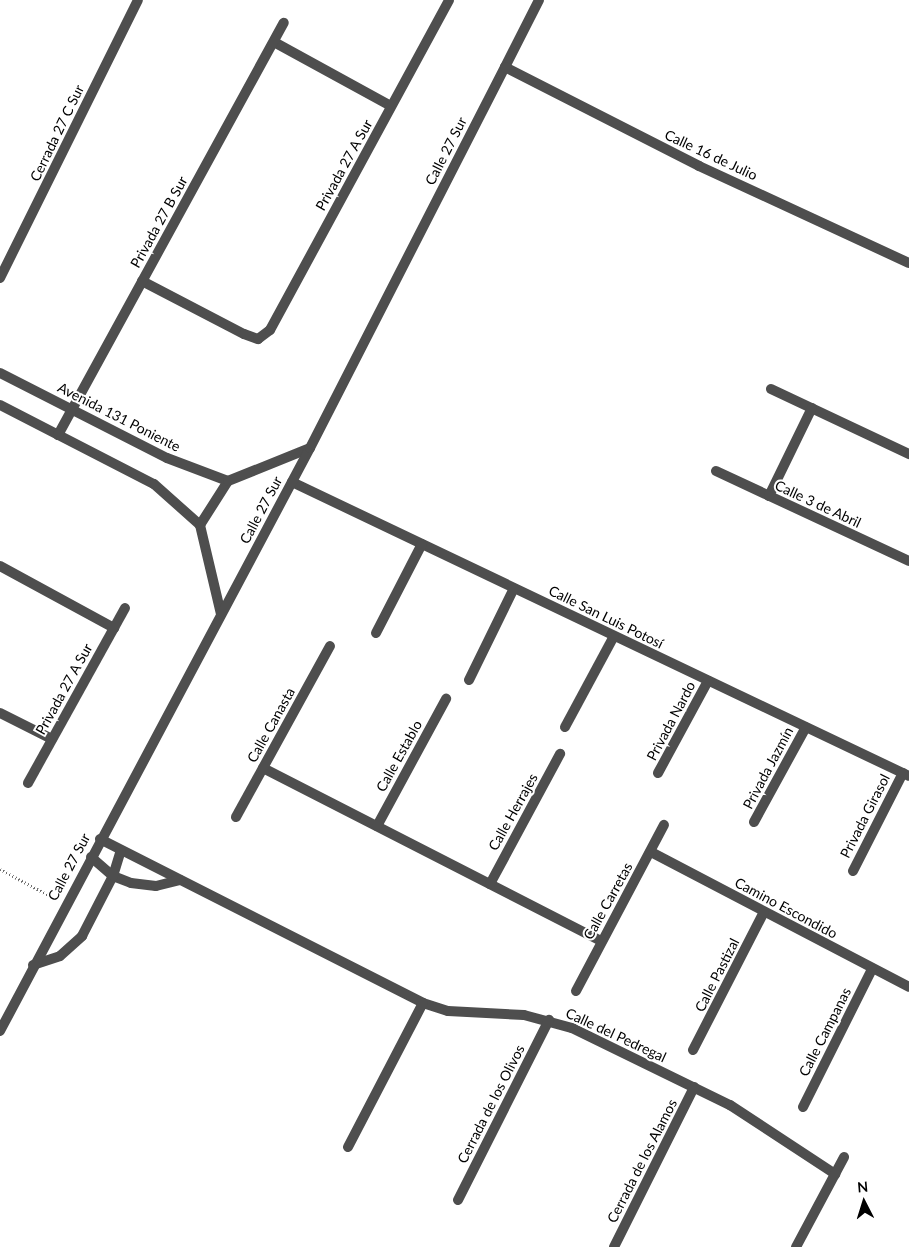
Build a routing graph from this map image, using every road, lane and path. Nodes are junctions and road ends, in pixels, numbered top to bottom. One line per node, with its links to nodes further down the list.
1 (138, 0): 9 (street, Cerrada 27 C Sur)
2 (449, 0): 7 (street, Privada 27 A Sur)
3 (539, 0): 6 (street, Calle 27 Sur)
4 (284, 23): 5 (street, Privada 27 B Sur)
5 (274, 42): 7 (street); 10 (street, Privada 27 B Sur)
6 (505, 67): 8 (street, Calle 16 de Julio); 17 (street, Calle 27 Sur)
7 (391, 106): 10 (street, Privada 27 A Sur)
8 (909, 263)
9 (0, 278)
10 (142, 281): 15 (street, Privada 27 B Sur)
11 (0, 373): 15 (street, Avenida 131 Poniente)
12 (771, 389): 14 (street)
13 (0, 405): 16 (street)
14 (812, 408): 18 (street); 22 (street)
15 (72, 410): 16 (street, Privada 27 B Sur); 20 (street, Avenida 131 Poniente)
16 (58, 435): 23 (street)
17 (310, 448): 20 (street); 21 (street, Calle 27 Sur)
18 (909, 454)
19 (716, 471): 22 (street, Calle 3 de Abril)
20 (228, 481): 23 (street)
21 (292, 482): 24 (street, Calle San Luis Potosí); 29 (street, Calle 27 Sur)
22 (769, 496): 25 (street, Calle 3 de Abril)
23 (200, 524): 29 (street)
24 (422, 544): 27 (street, Calle San Luis Potosí); 31 (street)
25 (909, 561)
26 (0, 566): 30 (street)
27 (514, 588): 32 (street, Calle San Luis Potosí); 34 (street)
28 (125, 608): 30 (street, Privada 27 A Sur)
29 (221, 614): 50 (street, Calle 27 Sur)
30 (114, 628): 40 (street, Privada 27 A Sur)
31 (376, 633)
32 (614, 636): 35 (street, Calle San Luis Potosí); 38 (street)
33 (330, 646): 42 (street, Calle Canasta)
34 (469, 680)
35 (708, 681): 39 (street, Calle San Luis Potosí); 43 (street, Privada Nardo)
36 (446, 699): 49 (street, Calle Establo)
37 (0, 713): 40 (street)
38 (565, 727)
39 (806, 727): 44 (street, Calle San Luis Potosí); 47 (street, Privada Jazmín)
40 (52, 739): 45 (street, Privada 27 A Sur)
41 (560, 754): 58 (street, Calle Herrajes)
42 (263, 768): 46 (street, Calle Canasta); 49 (street)
43 (658, 774)
44 (906, 775): 55 (street, Privada Girasol)
45 (28, 783)
46 (236, 817)
47 (754, 822)
48 (664, 825): 52 (street, Calle Carretas)
49 (377, 826): 58 (street)
50 (100, 839): 51 (street, Calle del Pedregal); 53 (street, Calle 27 Sur)
51 (121, 850): 56 (street); 57 (street, Calle del Pedregal)
52 (651, 852): 60 (street, Camino Escondido); 61 (street, Calle Carretas)
53 (91, 857): 56 (street); 59 (street, Calle 27 Sur)
54 (0, 870): 59 (path)
55 (852, 871)
56 (113, 876): 57 (street); 62 (street)
57 (180, 880): 66 (street, Calle del Pedregal)
58 (490, 884): 61 (street)
59 (65, 905): 62 (street, Calle 27 Sur)
60 (764, 912): 63 (street, Camino Escondido); 69 (street, Calle Pastizal)
61 (601, 941): 65 (street, Calle Carretas)
62 (33, 965): 68 (street, Calle 27 Sur)
63 (872, 969): 64 (street, Camino Escondido); 71 (street, Calle Campanas)
64 (909, 988)
65 (576, 991)
66 (423, 1003): 67 (street, Calle del Pedregal); 72 (street)
67 (549, 1020): 70 (street, Calle del Pedregal); 75 (street, Cerrada de los Olivos)
68 (0, 1031)
69 (694, 1050)
70 (694, 1087): 74 (street, Calle del Pedregal); 76 (street, Cerrada de los Alamos)
71 (803, 1107)
72 (348, 1147)
73 (844, 1157): 74 (street)
74 (835, 1174): 77 (street)
75 (458, 1200)
76 (614, 1247)
77 (796, 1247)

